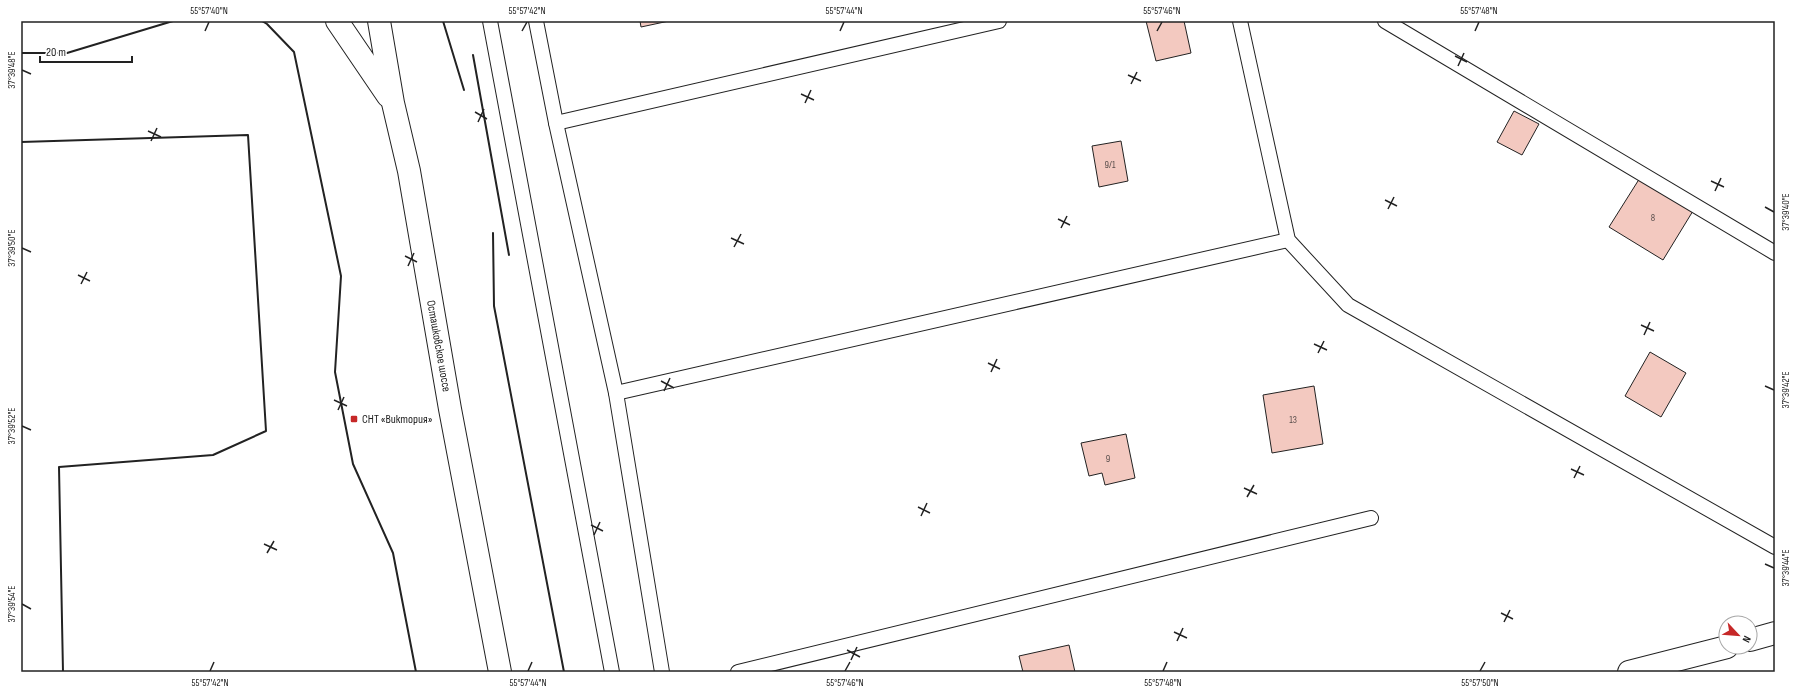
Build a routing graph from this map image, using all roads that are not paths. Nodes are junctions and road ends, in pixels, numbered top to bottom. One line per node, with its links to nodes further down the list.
1 (337, 21): 8 (main road)
2 (379, 21): 8 (main road, Осташковское шоссе)
3 (490, 21): 19 (lane)
4 (536, 21): 9 (lane)
5 (999, 21): 9 (lane)
6 (1240, 21): 10 (lane)
7 (1385, 21): 11 (lane)
8 (393, 103): 18 (main road, Осташковское шоссе)
9 (556, 123): 12 (lane)
10 (1288, 240): 12 (lane); 14 (lane)
11 (1775, 253)
12 (616, 393): 20 (lane)
13 (1371, 518): 21 (lane)
14 (1775, 547)
15 (1775, 633): 16 (main road)
16 (1758, 638)
17 (1718, 649): 22 (main road)
18 (500, 672)
19 (612, 672)
20 (662, 672)
21 (738, 672)
22 (1628, 672)

